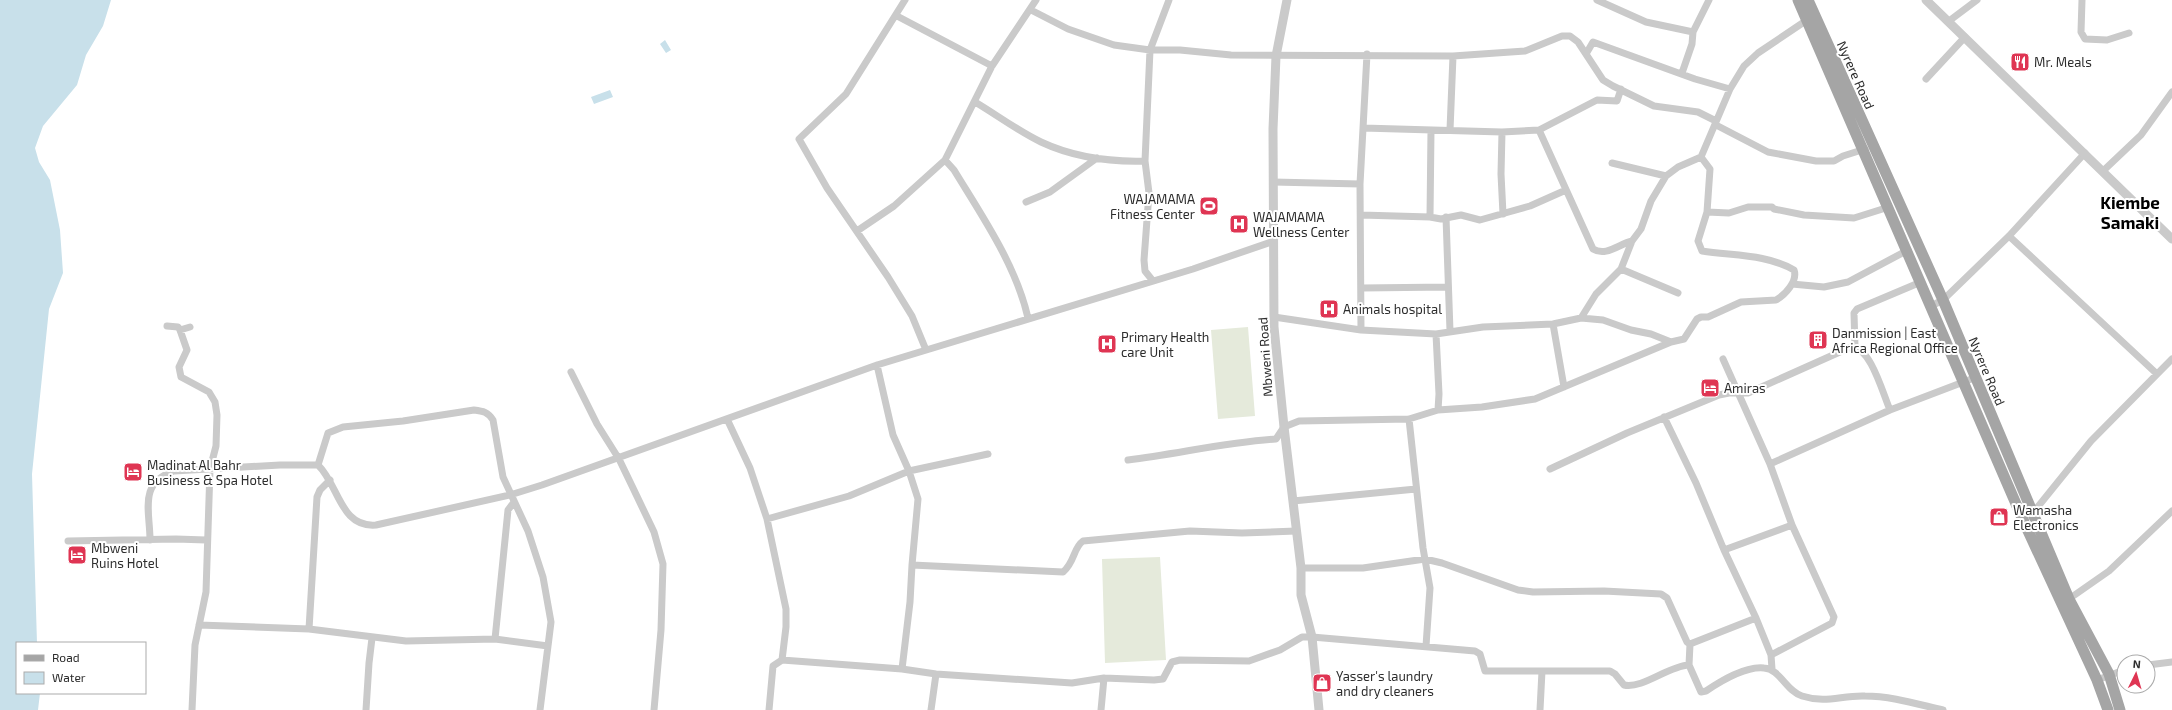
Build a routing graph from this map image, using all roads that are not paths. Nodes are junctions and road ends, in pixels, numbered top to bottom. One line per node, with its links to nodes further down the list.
1 (905, 0): 13 (street)
2 (1036, 0): 12 (street)
3 (1169, 0): 19 (street)
4 (1287, 0): 22 (street, Mbweni Road)
5 (1597, 0): 16 (street)
6 (1708, 0): 16 (street)
7 (1798, 0): 14 (main road, Nyrere Road)
8 (1808, 0): 37 (main road, Nyrere Road)
9 (1926, 0): 15 (street)
10 (1977, 0): 15 (street)
11 (2082, 0): 17 (street)
12 (1031, 10): 19 (street); 24 (street)
13 (897, 16): 24 (street); 56 (street)
14 (1807, 20): 28 (street); 37 (main road, Nyrere Road)
15 (1948, 21): 18 (street)
16 (1693, 32): 25 (street)
17 (2129, 32)
18 (1965, 37): 26 (street); 38 (street)
19 (1150, 50): 22 (street); 42 (street)
20 (1367, 54): 22 (street); 23 (street); 32 (street)
21 (1586, 54): 23 (street); 25 (street); 27 (street)
22 (1276, 56): 46 (street, Mbweni Road)
23 (1453, 56): 34 (street)
24 (992, 66): 30 (street)
25 (1682, 73): 28 (street)
26 (1926, 79)
27 (1620, 89): 31 (street); 35 (street)
28 (1730, 89): 31 (street)
29 (2172, 92): 44 (street)
30 (975, 102): 40 (street); 41 (street)
31 (1716, 125): 37 (street); 39 (street)
32 (1363, 128): 33 (street); 47 (street)
33 (1431, 130): 34 (street); 54 (street)
34 (1450, 130): 36 (street)
35 (1539, 130): 36 (street); 48 (street)
36 (1502, 132): 52 (street)
37 (1868, 148): 50 (main road, Nyrere Road); 69 (main road, Nyrere Road)
38 (2085, 153): 44 (street); 57 (street)
39 (1701, 157): 45 (street); 51 (street)
40 (1097, 158): 42 (street); 49 (street)
41 (945, 160): 56 (street); 72 (street)
42 (1145, 161): 63 (street)
43 (1612, 163): 45 (street)
44 (2103, 171): 58 (street)
45 (1666, 176): 60 (street)
46 (1273, 182): 47 (street); 59 (street, Mbweni Road)
47 (1360, 184): 53 (street)
48 (1566, 190): 52 (street); 60 (street)
49 (1026, 202)
50 (1889, 207): 51 (street); 61 (main road, Nyrere Road)
51 (1706, 212): 65 (street)
52 (1503, 214): 55 (street)
53 (1361, 216): 54 (street); 67 (street)
54 (1430, 217): 55 (street)
55 (1446, 217): 66 (street)
56 (857, 231): 83 (street)
57 (2009, 236): 69 (street); 88 (street)
58 (2172, 239)
59 (1274, 241): 63 (street); 71 (street, Mbweni Road)
60 (1632, 241): 62 (street)
61 (1908, 250): 64 (main road, Nyrere Road); 65 (street)
62 (1621, 269): 68 (street); 73 (street)
63 (1153, 281): 72 (street)
64 (1921, 282): 70 (main road, Nyrere Road); 82 (street)
65 (1792, 284): 81 (street)
66 (1448, 287): 67 (street); 79 (street)
67 (1362, 288): 78 (street)
68 (1678, 293)
69 (1943, 300): 70 (street); 89 (main road, Nyrere Road)
70 (1931, 306): 89 (main road, Nyrere Road)
71 (1274, 317): 78 (street); 97 (street, Mbweni Road)
72 (1028, 318): 83 (street)
73 (1581, 318): 74 (street); 81 (street)
74 (1553, 324): 79 (street); 90 (street)
75 (167, 326): 77 (street)
76 (190, 327): 77 (street)
77 (180, 330): 103 (street)
78 (1361, 330): 80 (street)
79 (1450, 331): 80 (street)
80 (1436, 334): 92 (street)
81 (1670, 342): 90 (street)
82 (1855, 347): 91 (street); 93 (street)
83 (926, 350): 86 (street)
84 (2172, 359): 88 (street)
85 (1723, 360): 91 (street)
86 (877, 365): 95 (street); 105 (street)
87 (571, 372): 99 (street)
88 (2157, 374): 111 (street)
89 (1969, 380): 93 (street); 111 (main road, Nyrere Road)
90 (1564, 387): 92 (street)
91 (1737, 393): 94 (street); 101 (street)
92 (1438, 410): 96 (street)
93 (1890, 410): 101 (street)
94 (1664, 417): 104 (street); 118 (street)
95 (727, 419): 99 (street); 112 (street)
96 (1409, 419): 97 (street); 107 (street)
97 (1284, 427): 100 (street); 109 (street, Mbweni Road)
98 (988, 454): 105 (street)
99 (619, 459): 108 (street); 148 (street)
100 (1128, 460)
101 (1770, 464): 113 (street)
102 (318, 465): 103 (street); 106 (street); 108 (street)
103 (210, 469): 115 (street); 116 (street)
104 (1550, 469)
105 (909, 471): 112 (street); 120 (street)
106 (330, 480): 108 (street); 125 (street)
107 (1416, 489): 109 (street); 119 (street)
108 (512, 499): 128 (street); 130 (street)
109 (1293, 502): 114 (street, Mbweni Road)
110 (2172, 510): 122 (street)
111 (2028, 517): 122 (main road, Nyrere Road)
112 (768, 519): 133 (street)
113 (1792, 525): 118 (street); 132 (street)
114 (1296, 531): 120 (street); 121 (street, Mbweni Road)
115 (150, 540): 116 (street); 117 (street)
116 (206, 540): 124 (street)
117 (68, 541)
118 (1724, 550): 123 (street)
119 (1425, 560): 121 (street); 129 (street); 131 (street)
120 (912, 565): 137 (street)
121 (1301, 568): 126 (street, Mbweni Road)
122 (2065, 602): 142 (main road, Nyrere Road); 144 (main road, Nyrere Road)
123 (1756, 618): 129 (street); 132 (street)
124 (200, 625): 125 (street); 145 (street)
125 (310, 629): 127 (street)
126 (1312, 637): 131 (street); 143 (street); 152 (street, Mbweni Road)
127 (372, 638): 128 (street); 146 (street)
128 (495, 639): 130 (street)
129 (1690, 644): 136 (street)
130 (548, 646): 147 (street)
131 (1426, 646): 139 (street)
132 (1772, 655): 138 (street)
133 (782, 660): 137 (street); 149 (street)
134 (2172, 662): 135 (street)
135 (2156, 664)
136 (1689, 665): 138 (street); 139 (street)
137 (902, 669): 141 (street)
138 (1772, 669): 154 (street)
139 (1542, 671): 153 (street)
140 (2116, 672): 142 (street)
141 (936, 674): 143 (street); 150 (street)
142 (2108, 674): 144 (street); 156 (main road, Nyrere Road)
143 (1104, 678): 151 (street)
144 (2097, 680): 155 (main road, Nyrere Road)
145 (192, 710)
146 (366, 710)
147 (540, 710)
148 (654, 710)
149 (769, 710)
150 (931, 710)
151 (1101, 710)
152 (1319, 710)
153 (1540, 710)
154 (1942, 710)
155 (2108, 710)
156 (2120, 710)

